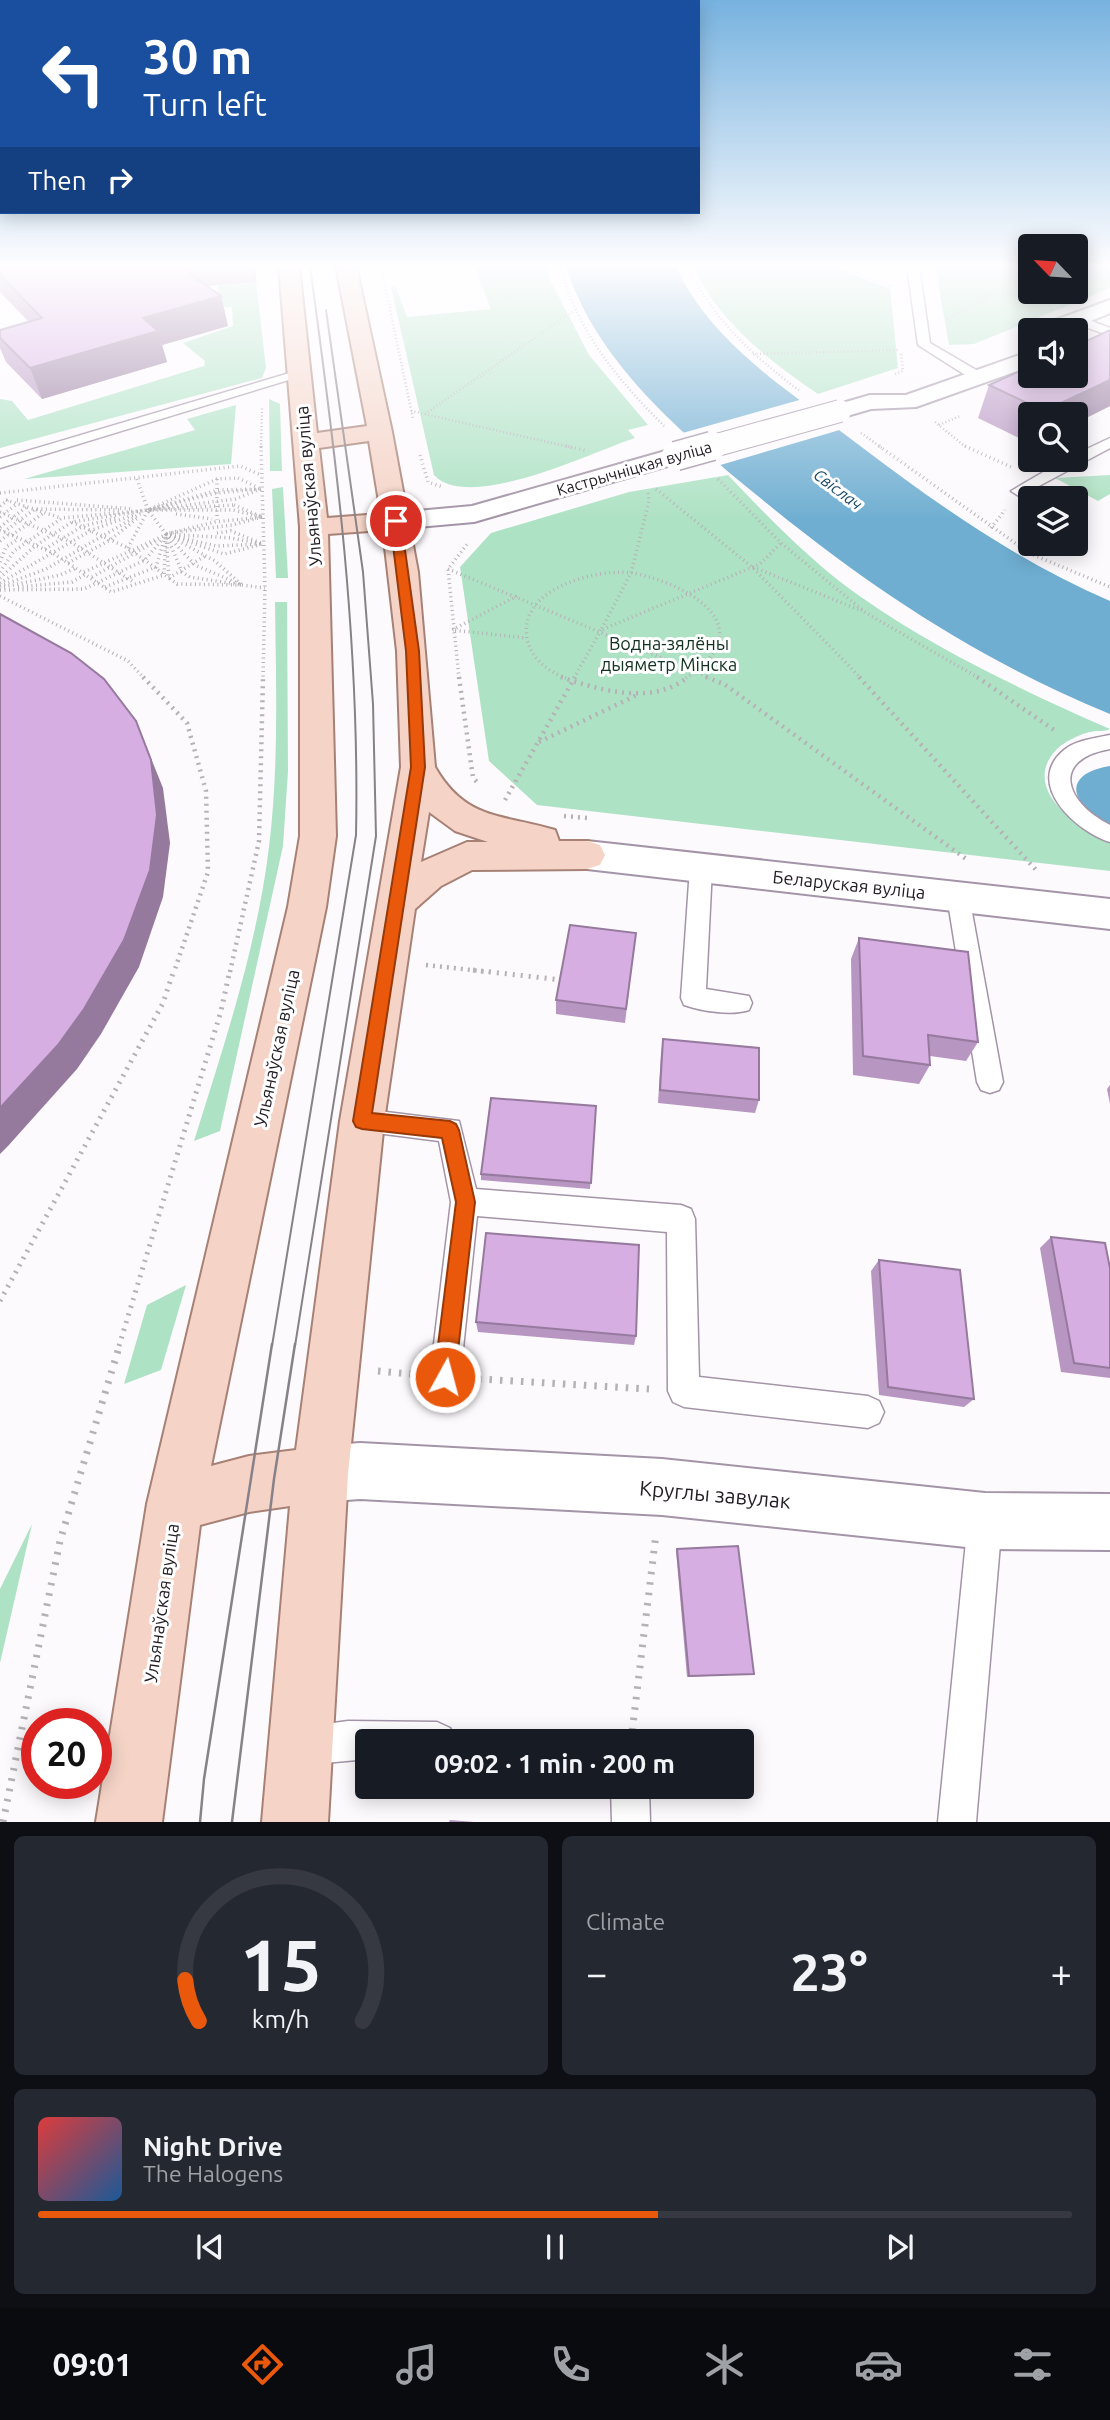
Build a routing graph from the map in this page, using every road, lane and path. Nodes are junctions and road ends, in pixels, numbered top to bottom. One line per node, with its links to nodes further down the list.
1 (296, 351): 13 (main road, Ульянаўская вуліца)
2 (363, 351): 23 (main road)
3 (399, 351): 18 (path)
4 (515, 351): 19 (path)
5 (602, 351): 26 (path)
6 (750, 351): 10 (path)
7 (859, 351): 10 (path)
8 (935, 351): 12 (lane)
9 (993, 351): 12 (street, Кастрычніцкая вуліца)
10 (753, 354): 15 (path)
11 (1018, 363): 14 (street, Кастрычніцкая вуліца)
12 (957, 364): 14 (lane); 17 (street, Кастрычніцкая вуліца)
13 (298, 375): 24 (main road, Ульянаўская вуліца); 30 (lane)
14 (978, 377): 17 (street, Кастрычніцкая вуліца)
15 (809, 397)
16 (262, 402): 34 (path)
17 (870, 402): 20 (street, Кастрычніцкая вуліца)
18 (411, 411): 19 (path); 21 (path)
19 (424, 414): 28 (path)
20 (846, 418): 26 (street, Кастрычніцкая вуліца, bridge); 120 (path)
21 (414, 423)
22 (939, 425): 31 (path)
23 (380, 432): 24 (main road); 62 (main road)
24 (306, 442): 67 (main road, Ульянаўская вуліца)
25 (1110, 442): 29 (lane)
26 (674, 445): 62 (street, Кастрычніцкая вуліца)
27 (418, 448): 39 (path)
28 (601, 453)
29 (1088, 454)
30 (0, 464)
31 (1018, 470)
32 (711, 471): 83 (path)
33 (1054, 472): 37 (lane)
34 (261, 475): 35 (path); 40 (path)
35 (137, 479): 43 (path); 52 (path)
36 (217, 479): 38 (path); 40 (path); 52 (path)
37 (1028, 486)
38 (217, 487): 40 (path); 44 (path); 52 (path)
39 (448, 488)
40 (261, 489): 44 (path); 46 (path); 58 (path)
41 (656, 489): 102 (path)
42 (647, 491): 110 (path)
43 (3, 493): 45 (path)
44 (217, 493): 46 (path); 52 (path)
45 (6, 500): 47 (path); 48 (path); 52 (path)
46 (217, 500): 50 (path); 52 (path)
47 (16, 503): 49 (path); 52 (path); 55 (path)
48 (0, 506)
49 (26, 506): 51 (path); 52 (path); 56 (path)
50 (217, 506): 52 (path); 54 (path); 58 (path)
51 (35, 509): 52 (path); 53 (path); 60 (path)
52 (148, 510): 53 (path); 54 (path); 59 (path); 61 (path); 64 (path); 65 (path); 69 (path); 73 (path); 74 (path); 78 (path); 88 (path)
53 (43, 512): 59 (path); 63 (path)
54 (217, 512): 58 (path); 61 (path)
55 (2, 513): 56 (path); 57 (path)
56 (13, 516): 60 (path); 70 (path)
57 (0, 517)
58 (262, 517): 61 (path); 66 (path); 84 (path)
59 (62, 518): 64 (path); 68 (path)
60 (22, 519): 63 (path); 70 (path)
61 (217, 519): 66 (path); 73 (path)
62 (396, 521): 67 (main road); 136 (main road)
63 (30, 522): 68 (path); 70 (path)
64 (72, 522): 65 (path); 71 (path)
65 (83, 526): 69 (path); 75 (path)
66 (216, 526): 72 (path); 73 (path)
67 (314, 527): 164 (main road, Ульянаўская вуліца)
68 (46, 528): 71 (path); 81 (path)
69 (92, 530): 74 (path); 82 (path)
70 (5, 532): 76 (path); 80 (path)
71 (55, 533): 75 (path); 85 (path)
72 (217, 533): 79 (path); 84 (path)
73 (166, 534): 79 (path); 87 (path); 88 (path); 91 (path); 93 (path); 94 (path); 96 (path); 100 (path); 103 (path); 108 (path); 111 (path); 114 (path)
74 (100, 535): 78 (path); 86 (path)
75 (64, 537): 82 (path); 89 (path)
76 (19, 538): 81 (path); 98 (path)
77 (471, 539): 105 (path)
78 (110, 540): 88 (path); 90 (path)
79 (216, 540): 84 (path); 87 (path)
80 (0, 541)
81 (26, 542): 85 (path); 106 (path)
82 (72, 542): 86 (path); 92 (path)
83 (781, 543): 102 (path); 126 (path)
84 (263, 544): 87 (path); 91 (path); 121 (path)
85 (35, 546): 89 (path); 118 (path)
86 (81, 546): 90 (path); 95 (path)
87 (216, 546): 91 (path)
88 (128, 548): 93 (path); 97 (path)
89 (45, 550): 92 (path)
90 (89, 551): 97 (path); 99 (path)
91 (211, 551): 94 (path)
92 (53, 553): 95 (path); 118 (path)
93 (136, 554): 96 (path); 101 (path)
94 (204, 557): 100 (path); 117 (path)
95 (60, 558): 99 (path); 118 (path)
96 (145, 560): 103 (path); 107 (path)
97 (105, 561): 101 (path); 109 (path)
98 (0, 562)
99 (68, 563): 104 (path)
100 (195, 565): 108 (path); 117 (path)
101 (113, 566): 107 (path); 112 (path)
102 (752, 566): 122 (path); 126 (path); 146 (path)
103 (156, 567): 111 (path); 113 (path)
104 (76, 568): 109 (path); 118 (path)
105 (448, 569): 124 (path); 127 (path)
106 (0, 572)
107 (120, 572): 113 (path); 115 (path)
108 (182, 572): 114 (path); 117 (path)
109 (85, 573): 112 (path); 118 (path)
110 (631, 573): 122 (path); 125 (path); 128 (path)
111 (164, 575): 114 (path); 116 (path)
112 (92, 577): 115 (path)
113 (128, 578): 116 (path); 119 (path)
114 (169, 579): 117 (path)
115 (98, 582): 118 (path); 119 (path)
116 (135, 584): 119 (path)
117 (242, 585): 121 (path)
118 (0, 586)
119 (104, 587)
120 (1110, 587)
121 (265, 588): 171 (path)
122 (693, 593): 128 (path); 130 (path)
123 (0, 596): 157 (path)
124 (517, 596): 125 (path); 127 (path)
125 (536, 604): 128 (path); 129 (path)
126 (866, 613): 135 (path)
127 (452, 630): 129 (path); 137 (path)
128 (601, 630): 130 (path); 131 (path)
129 (526, 638): 131 (path)
130 (699, 673): 132 (path); 147 (path)
131 (573, 684): 132 (path); 133 (path)
132 (640, 693): 133 (path)
133 (539, 742): 138 (path)
134 (1110, 742): 135 (lane)
135 (1081, 748): 141 (lane)
136 (418, 767): 142 (main road); 149 (main road)
137 (482, 788)
138 (499, 808)
139 (555, 814): 140 (path)
140 (596, 819)
141 (1110, 834)
142 (587, 855): 144 (street, Беларуская вуліца); 149 (main road)
143 (983, 864): 147 (path)
144 (701, 868): 147 (street, Беларуская вуліца); 153 (lane)
145 (1024, 870): 146 (path)
146 (1037, 872): 148 (path)
147 (961, 873): 150 (street, Беларуская вуліца); 154 (lane)
148 (1049, 873)
149 (395, 904): 155 (main road)
150 (1110, 914)
151 (415, 963): 152 (path)
152 (562, 980)
153 (740, 1003)
154 (990, 1082)
155 (362, 1121): 156 (lane); 162 (main road)
156 (466, 1202): 159 (lane); 160 (lane)
157 (0, 1301)
158 (374, 1370): 159 (path)
159 (445, 1377): 160 (path)
160 (684, 1391): 161 (lane)
161 (868, 1412)
162 (320, 1474): 163 (street, Круглы завулак); 164 (main road); 169 (main road)
163 (662, 1487): 165 (street, Круглы завулак); 167 (path)
164 (175, 1504): 172 (main road, Ульянаўская вуліца)
165 (985, 1521): 166 (street, Круглы завулак); 175 (lane)
166 (1110, 1522)
167 (632, 1729)
168 (355, 1740): 169 (lane)
169 (300, 1747): 173 (main road)
170 (630, 1799): 174 (lane)
171 (3, 1822)
172 (129, 1822)
173 (295, 1822)
174 (631, 1822)
175 (957, 1822)

